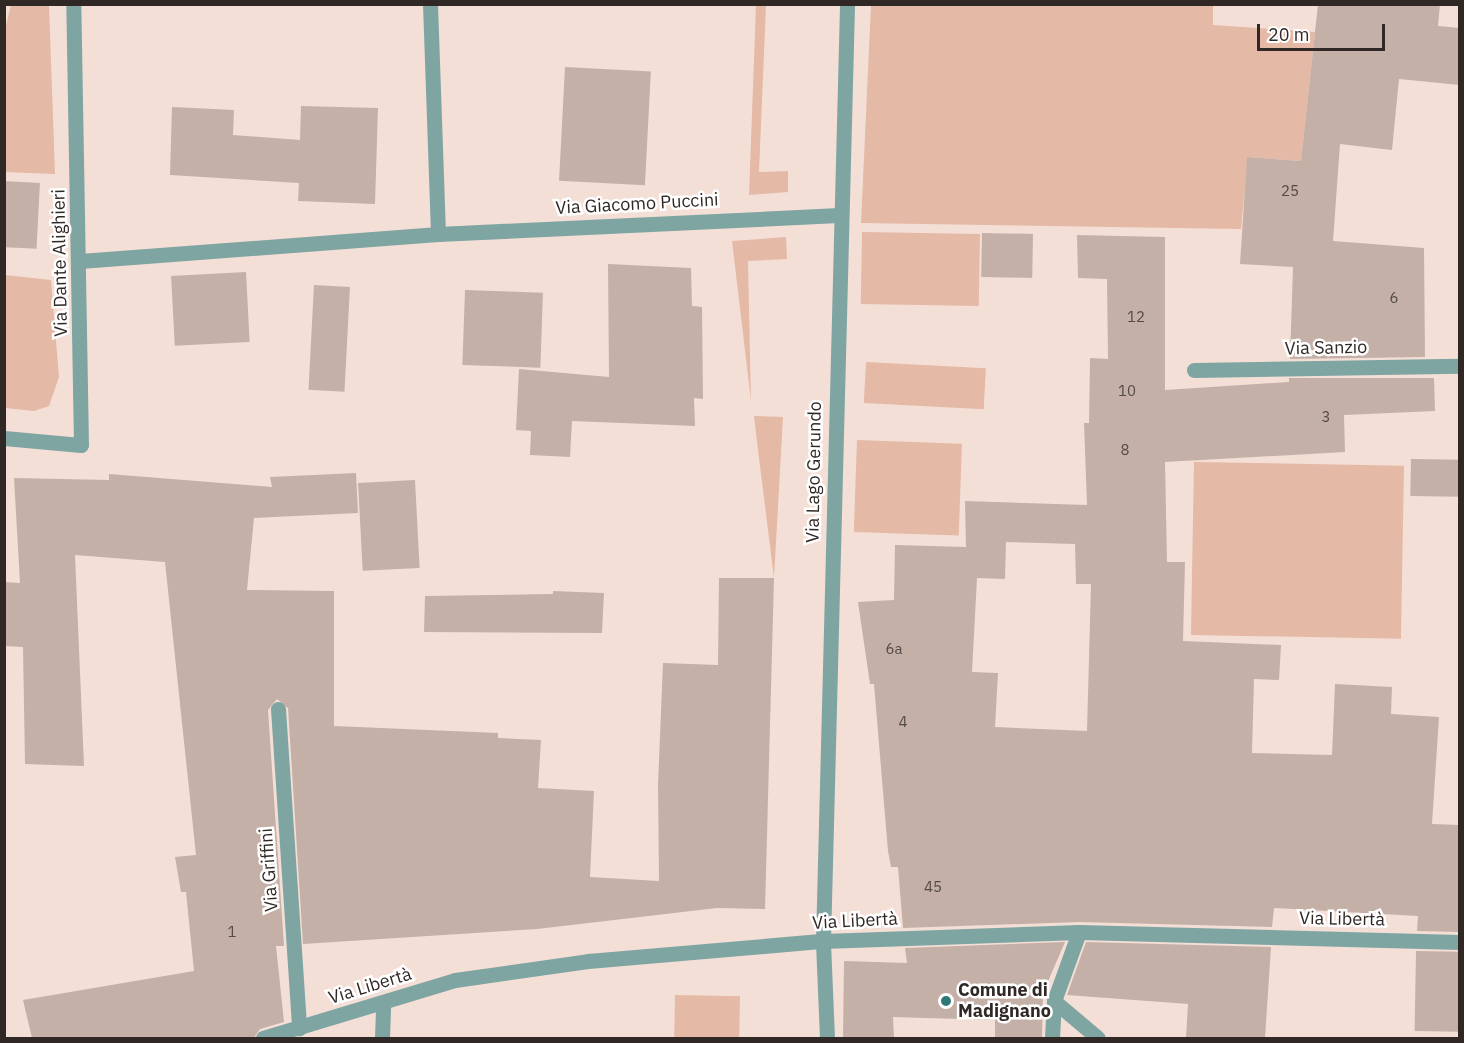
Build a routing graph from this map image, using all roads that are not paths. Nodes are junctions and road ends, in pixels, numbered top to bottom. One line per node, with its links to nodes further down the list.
1 (73, 4): 6 (street, Via Dante Alighieri)
2 (430, 4): 5 (street)
3 (847, 4): 4 (street, Via Lago Gerundo)
4 (839, 215): 5 (street, Via Giacomo Puccini); 12 (street, Via Lago Gerundo)
5 (438, 234): 6 (street, Via Giacomo Puccini)
6 (80, 261): 9 (street, Via Dante Alighieri)
7 (1460, 366): 8 (street, Via Sanzio)
8 (1194, 370)
9 (4, 438)
10 (278, 709): 16 (street, Via Griffini)
11 (1079, 932): 12 (street, Via Libertà); 13 (street, Via Libertà); 14 (street)
12 (823, 941): 15 (street, Via Libertà); 19 (street, Via Lago Gerundo)
13 (1460, 942)
14 (1054, 1001): 20 (street); 21 (street)
15 (382, 1002): 16 (street, Via Libertà); 18 (street)
16 (299, 1028): 17 (street, Via Libertà)
17 (263, 1038)
18 (382, 1038)
19 (827, 1038)
20 (1052, 1038)
21 (1098, 1038)

